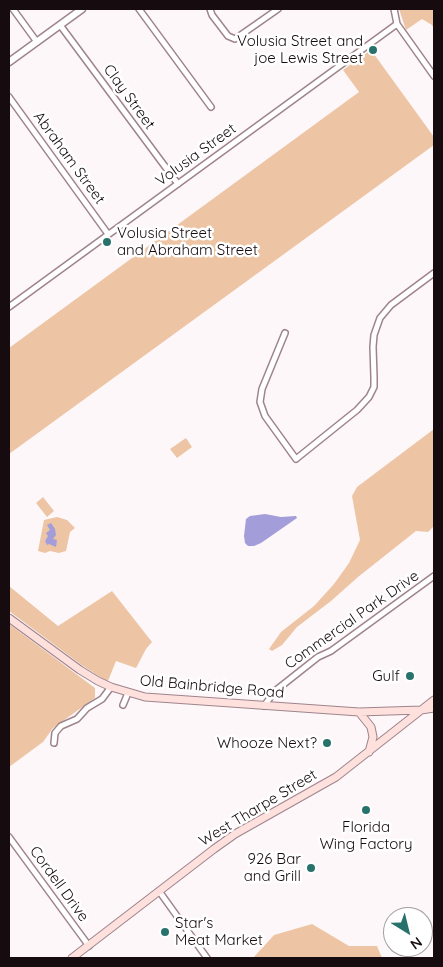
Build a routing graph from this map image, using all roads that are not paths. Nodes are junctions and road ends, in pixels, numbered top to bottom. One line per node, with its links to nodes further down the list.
1 (13, 9): 10 (street)
2 (82, 9): 9 (street)
3 (139, 9): 14 (street)
4 (210, 9): 7 (street)
5 (278, 9): 7 (street)
6 (394, 9): 8 (street)
7 (270, 11)
8 (397, 24): 12 (street); 15 (street, Volusia Street)
9 (60, 25): 10 (street); 15 (street, Clay Street)
10 (37, 42): 11 (street)
11 (9, 62)
12 (434, 76)
13 (9, 96): 16 (street, Abraham Street)
14 (211, 107)
15 (178, 184): 16 (street, Volusia Street)
16 (108, 234): 18 (street, Volusia Street)
17 (434, 273): 19 (street)
18 (9, 307)
19 (285, 333)
20 (434, 576): 26 (street, Commercial Park Drive)
21 (9, 618): 22 (main road, Old Bainbridge Road)
22 (111, 687): 23 (main road, Old Bainbridge Road); 30 (street)
23 (128, 693): 25 (street); 26 (main road, Old Bainbridge Road)
24 (434, 700): 28 (main road, West Tharpe Street)
25 (123, 705)
26 (264, 706): 29 (main road, Old Bainbridge Road)
27 (434, 708): 28 (main road, Old Bainbridge Road)
28 (421, 710): 29 (main road, Old Bainbridge Road); 31 (main road, West Tharpe Street)
29 (360, 712): 31 (main road)
30 (54, 743)
31 (369, 752): 33 (main road, West Tharpe Street)
32 (9, 837): 34 (street, Cordell Drive)
33 (159, 891): 34 (main road, West Tharpe Street); 36 (street)
34 (89, 946): 35 (main road, West Tharpe Street)
35 (72, 958)
36 (207, 958)

